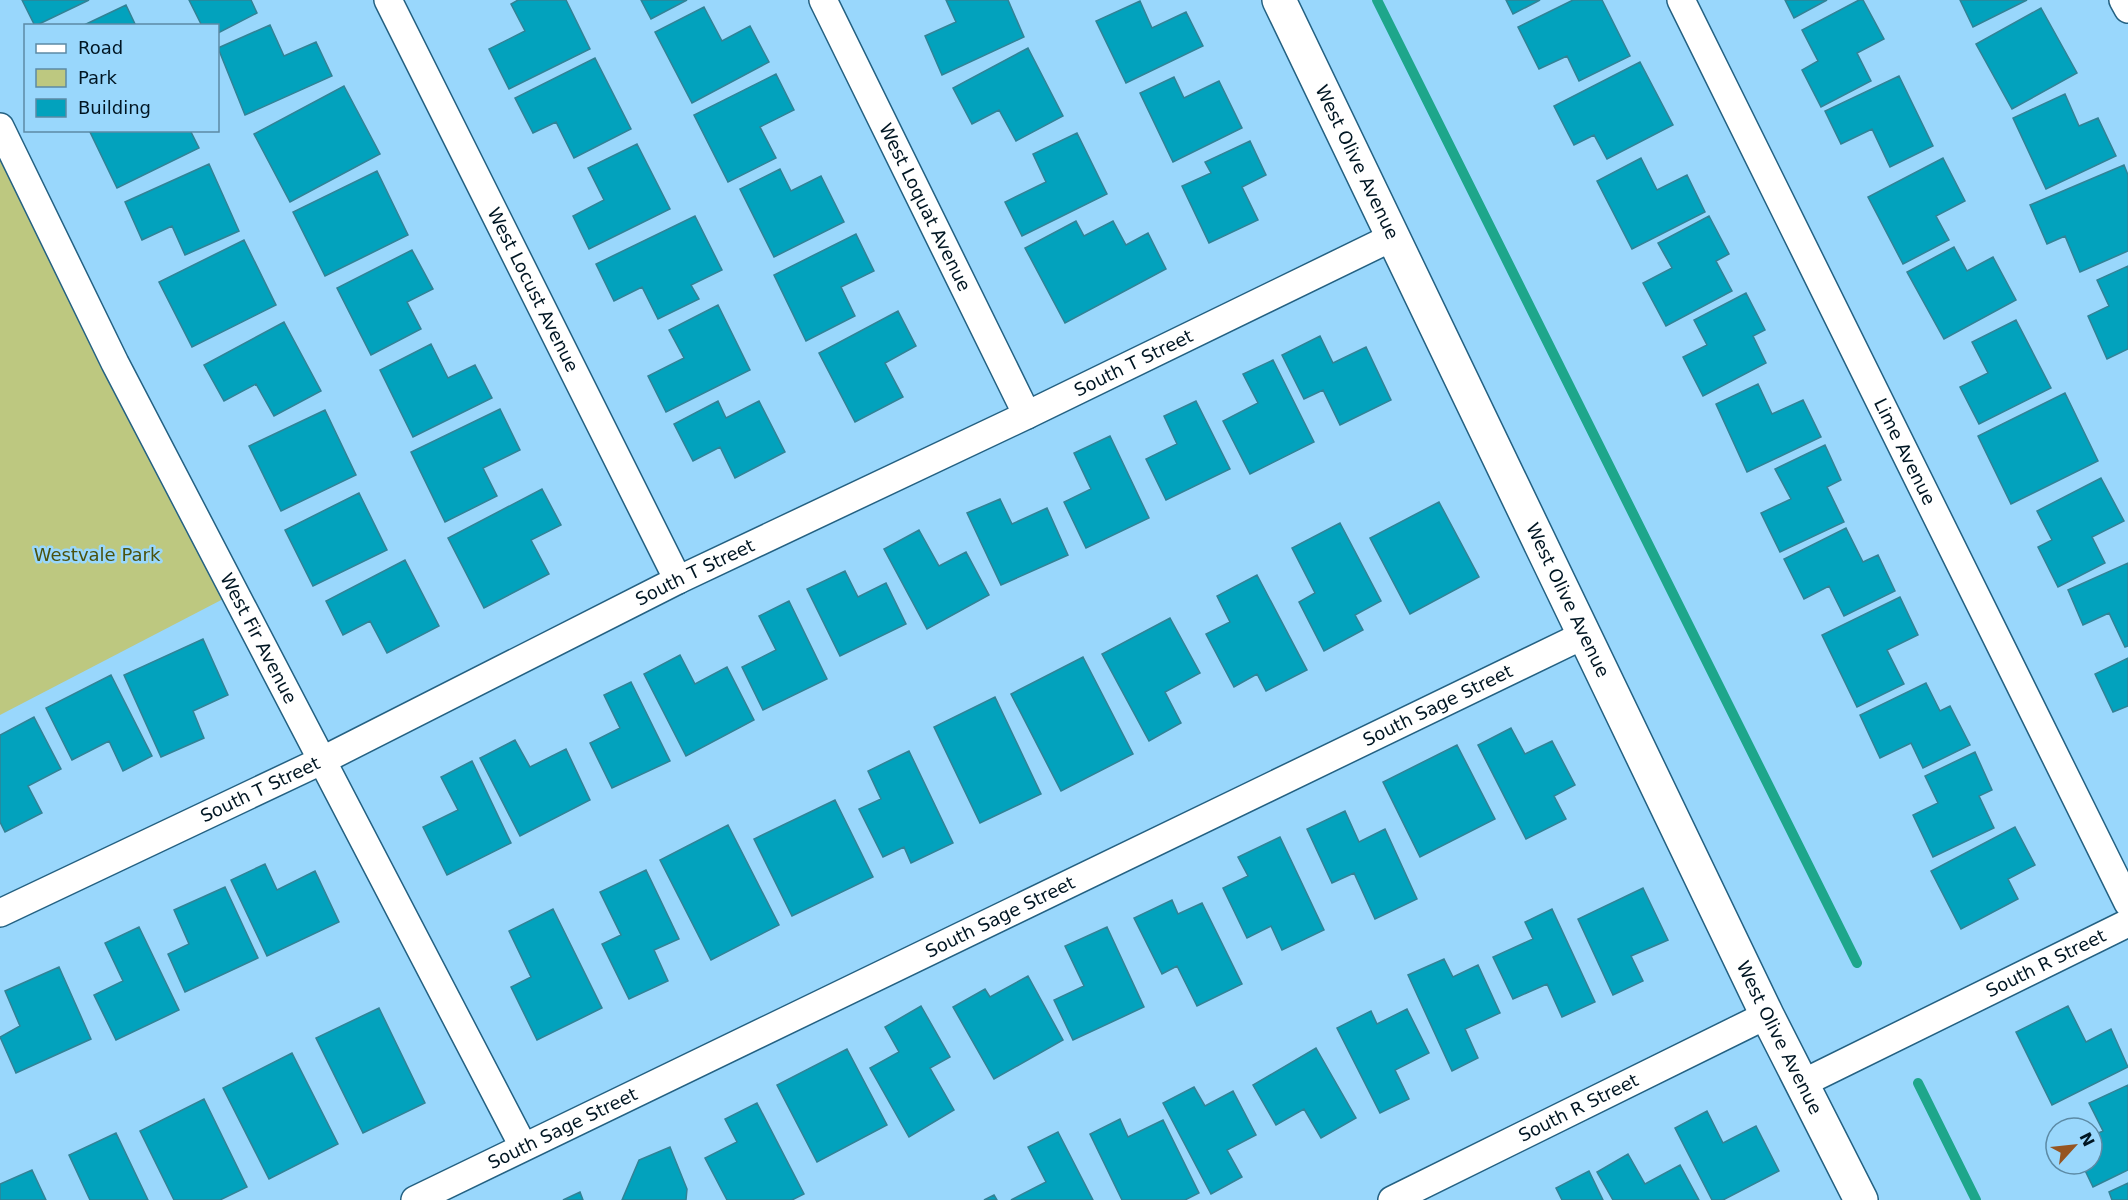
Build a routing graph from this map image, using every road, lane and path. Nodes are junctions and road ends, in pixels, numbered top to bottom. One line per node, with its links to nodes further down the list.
1 (388, 0): 10 (street, West Locust Avenue)
2 (823, 0): 9 (street, West Loquat Avenue)
3 (1279, 0): 8 (street, West Olive Avenue)
4 (1681, 0): 13 (street, Lime Avenue)
5 (2123, 0): 6 (street)
6 (2128, 9)
7 (0, 127): 12 (street, West Fir Avenue)
8 (1393, 237): 9 (street, South T Street); 11 (street, West Olive Avenue)
9 (1028, 415): 10 (street, South T Street)
10 (678, 580): 12 (street, South T Street)
11 (1584, 634): 16 (street, West Olive Avenue); 18 (street, South Sage Street)
12 (323, 760): 14 (street, South T Street); 18 (street, West Fir Avenue)
13 (2128, 903)
14 (0, 913)
15 (2128, 922): 17 (street, South R Street)
16 (1767, 1015): 17 (street, West Olive Avenue); 20 (street, South R Street)
17 (1802, 1083): 21 (street, West Olive Avenue)
18 (523, 1146): 19 (street, South Sage Street)
19 (415, 1200)
20 (1392, 1200)
21 (1861, 1200)

